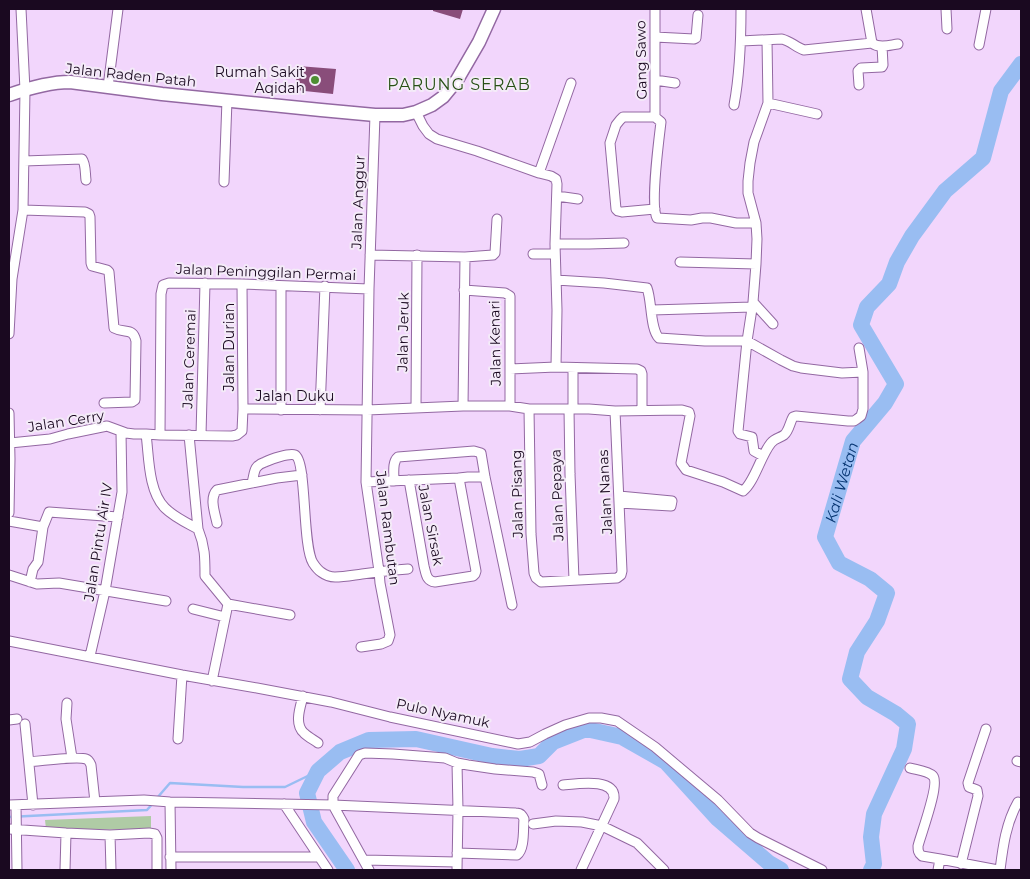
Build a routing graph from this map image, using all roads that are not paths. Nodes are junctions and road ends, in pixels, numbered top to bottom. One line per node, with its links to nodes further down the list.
1 (21, 9): 23 (street)
2 (118, 9): 22 (street)
3 (494, 9): 28 (main road, Jalan Raden Patah)
4 (655, 9): 11 (street, Gang Sawo)
5 (741, 9): 13 (street)
6 (866, 9): 14 (street)
7 (946, 9): 10 (street)
8 (986, 9): 16 (street)
9 (698, 15): 11 (street)
10 (947, 29)
11 (655, 37): 18 (street, Gang Sawo)
12 (767, 40): 13 (street); 14 (street); 26 (street)
13 (741, 41): 27 (street)
14 (872, 43): 17 (street)
15 (898, 44): 17 (street)
16 (979, 45)
17 (882, 46): 21 (street)
18 (655, 80): 20 (street); 31 (street, Gang Sawo)
19 (571, 83): 33 (street)
20 (675, 83)
21 (859, 85)
22 (108, 87): 23 (main road, Jalan Raden Patah); 25 (main road, Jalan Raden Patah)
23 (25, 90): 24 (main road, Jalan Raden Patah); 32 (street)
24 (9, 95)
25 (227, 100): 30 (main road, Jalan Raden Patah); 35 (street)
26 (768, 103): 29 (street); 41 (street)
27 (734, 105)
28 (416, 112): 30 (main road, Jalan Raden Patah); 33 (street)
29 (817, 114)
30 (375, 115): 47 (street, Jalan Anggur)
31 (655, 117): 38 (street, Gang Sawo); 38 (street)
32 (24, 160): 34 (street); 39 (street)
33 (539, 173): 36 (street)
34 (86, 180)
35 (224, 182)
36 (557, 196): 37 (street); 43 (street)
37 (578, 199)
38 (655, 209): 41 (street)
39 (24, 210): 44 (street); 70 (street)
40 (497, 219): 49 (street, Jalan Peninggilan Permai)
41 (756, 223): 51 (street)
42 (624, 243): 43 (street)
43 (555, 244): 46 (street)
44 (13, 249): 61 (street)
45 (533, 254): 46 (street)
46 (556, 254): 52 (street)
47 (370, 255): 48 (street, Jalan Peninggilan Permai); 57 (street, Jalan Anggur)
48 (417, 255): 49 (street, Jalan Peninggilan Permai); 73 (street, Jalan Jeruk)
49 (466, 257): 58 (street)
50 (680, 262): 51 (street)
51 (756, 264): 59 (street)
52 (556, 280): 60 (street); 66 (street)
53 (205, 283): 54 (street, Jalan Peninggilan Permai); 86 (street, Jalan Peninggilan Permai); 88 (street, Jalan Ceremai)
54 (242, 284): 55 (street, Jalan Peninggilan Permai); 74 (street, Jalan Durian)
55 (282, 286): 56 (street, Jalan Peninggilan Permai); 77 (street)
56 (325, 286): 57 (street, Jalan Peninggilan Permai); 78 (street)
57 (369, 289): 79 (street, Jalan Anggur)
58 (464, 290): 68 (street, Jalan Kenari); 71 (street)
59 (753, 304): 60 (street); 62 (street); 64 (street)
60 (652, 310): 64 (street)
61 (10, 313): 63 (street)
62 (773, 324)
63 (9, 334)
64 (747, 341): 69 (street); 90 (street)
65 (859, 348): 69 (street)
66 (556, 367): 67 (street); 68 (street)
67 (573, 368): 76 (street); 80 (street)
68 (510, 369): 72 (street, Jalan Kenari)
69 (864, 372): 90 (street)
70 (104, 403)
71 (463, 406): 72 (street); 73 (street)
72 (510, 406): 75 (street)
73 (416, 408): 79 (street)
74 (243, 409): 77 (street, Jalan Duku); 88 (street, Jalan Duku)
75 (529, 409): 76 (street); 109 (street, Jalan Pisang)
76 (571, 409): 81 (street); 109 (street, Jalan Pepaya)
77 (281, 410): 78 (street, Jalan Duku)
78 (320, 410): 79 (street, Jalan Duku)
79 (367, 410): 97 (street, Jalan Rambutan)
80 (642, 410): 81 (street); 90 (street)
81 (615, 411): 99 (street, Jalan Nanas)
82 (9, 413): 83 (street)
83 (9, 419): 89 (street)
84 (123, 432): 85 (street, Jalan Duku); 89 (street, Jalan Cerry); 101 (street, Jalan Pintu Air IV)
85 (146, 434): 86 (street, Jalan Duku); 105 (street)
86 (160, 435): 87 (street, Jalan Duku)
87 (189, 435): 88 (street, Jalan Duku); 105 (street)
88 (201, 435)
89 (10, 443): 91 (street)
90 (763, 456)
91 (10, 459): 100 (street)
92 (302, 475): 98 (street); 98 (street); 107 (street)
93 (485, 477): 94 (street); 96 (street); 114 (street)
94 (459, 478): 95 (street); 95 (street, Jalan Sirsak)
95 (408, 480): 96 (street)
96 (394, 481): 97 (street)
97 (366, 482): 107 (street, Jalan Rambutan)
98 (252, 483): 103 (street)
99 (619, 499): 99 (street); 109 (street, Jalan Nanas)
100 (9, 513)
101 (118, 517): 104 (street); 111 (street, Jalan Pintu Air IV)
102 (9, 521): 104 (street)
103 (217, 523)
104 (43, 527): 110 (street)
105 (199, 532): 113 (street)
106 (408, 569): 107 (street)
107 (379, 571): 119 (street, Jalan Rambutan)
108 (9, 575): 110 (street)
109 (574, 580)
110 (30, 582): 111 (street)
111 (105, 590): 112 (street); 120 (street, Jalan Pintu Air IV)
112 (166, 601)
113 (228, 604): 116 (street); 117 (street)
114 (512, 605)
115 (193, 609): 117 (street)
116 (290, 615)
117 (225, 617): 122 (street)
118 (9, 641): 120 (street, Pulo Nyamuk)
119 (361, 647)
120 (90, 656): 121 (street, Pulo Nyamuk)
121 (182, 675): 122 (street, Pulo Nyamuk); 129 (street)
122 (212, 680): 123 (street, Pulo Nyamuk)
123 (303, 696): 125 (street, Pulo Nyamuk); 130 (street)
124 (67, 703): 131 (street)
125 (377, 713): 126 (street); 165 (street, Pulo Nyamuk)
126 (391, 713)
127 (17, 721): 132 (street)
128 (986, 730): 155 (street)
129 (178, 739)
130 (318, 743)
131 (72, 758): 132 (street); 137 (street)
132 (29, 762): 141 (street)
133 (457, 763): 135 (street); 142 (street); 144 (street)
134 (910, 768): 152 (street)
135 (542, 784)
136 (563, 785): 146 (street)
137 (95, 802): 138 (street); 141 (street)
138 (166, 802): 140 (street); 150 (street)
139 (1018, 802): 167 (street)
140 (284, 804): 142 (street); 151 (street)
141 (33, 805): 143 (street)
142 (328, 805): 144 (street); 153 (street)
143 (14, 806): 147 (street)
144 (458, 810): 154 (street); 154 (street)
145 (533, 824): 146 (street)
146 (602, 826): 163 (street); 164 (street)
147 (14, 827): 148 (street); 156 (street)
148 (66, 833): 149 (street); 157 (street)
149 (110, 835): 158 (street); 159 (street)
150 (170, 857): 151 (street); 160 (street)
151 (319, 857): 161 (street)
152 (940, 859): 155 (street); 166 (street)
153 (364, 860): 154 (street); 162 (street)
154 (457, 862)
155 (961, 864): 167 (street)
156 (17, 870)
157 (65, 870)
158 (111, 870)
159 (157, 870)
160 (170, 870)
161 (328, 870)
162 (369, 870)
163 (581, 870)
164 (664, 870)
165 (822, 870)
166 (938, 870)
167 (999, 870)

